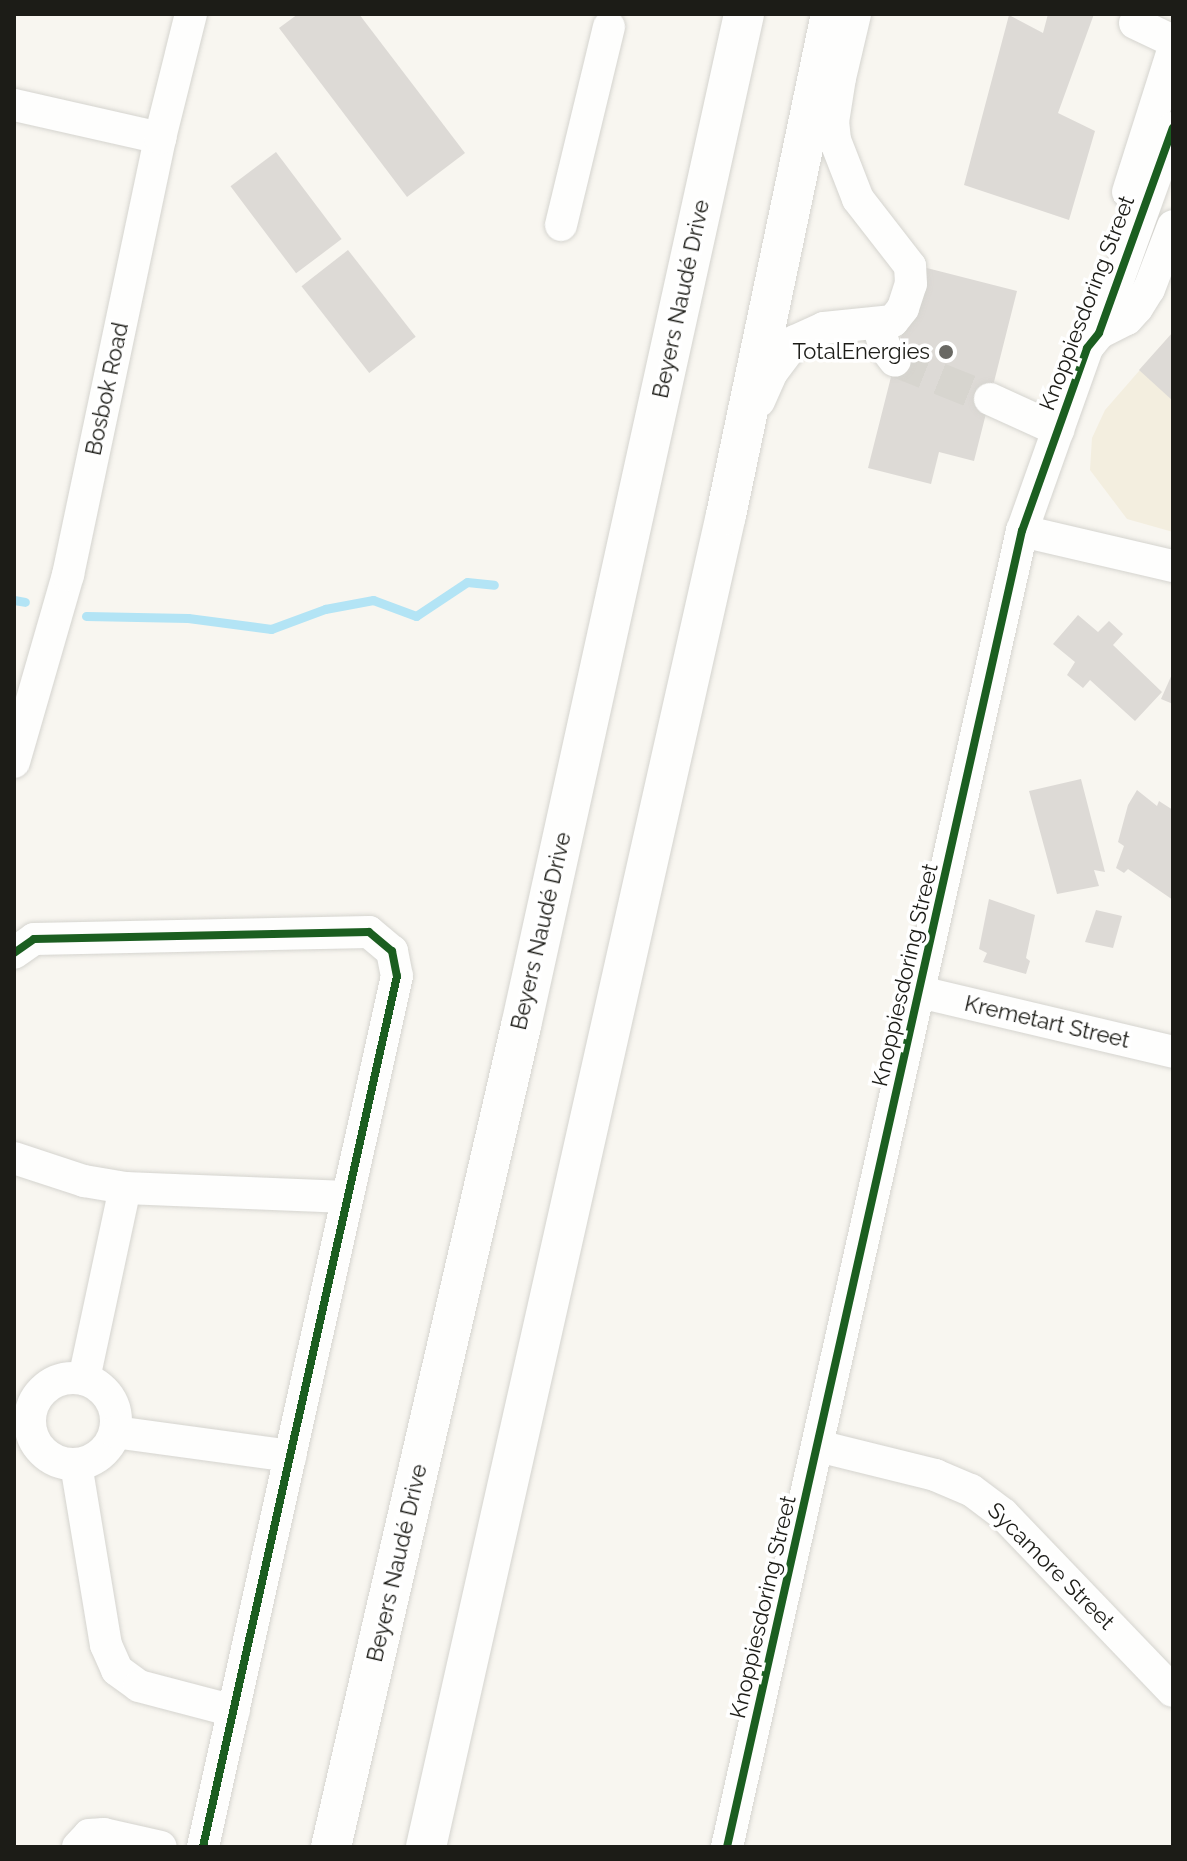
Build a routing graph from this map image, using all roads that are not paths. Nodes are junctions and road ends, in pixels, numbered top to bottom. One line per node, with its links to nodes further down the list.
1 (191, 14): 11 (street, Bosbok Road)
2 (744, 14): 40 (main road, Beyers Naudé Drive)
3 (831, 14): 19 (main road)
4 (855, 14): 14 (street)
5 (1135, 23): 7 (street)
6 (609, 27): 12 (street)
7 (1173, 41)
8 (1173, 50): 15 (street, Knoppiesdoring Street)
9 (14, 105): 11 (street)
10 (1173, 128): 15 (street, Knoppiesdoring Street)
11 (160, 138): 22 (street, Bosbok Road)
12 (561, 225)
13 (1173, 226): 15 (street)
14 (878, 325): 16 (street); 19 (street)
15 (1093, 341): 18 (street, Knoppiesdoring Street)
16 (895, 361)
17 (990, 399): 18 (street)
18 (1058, 430): 20 (street, Knoppiesdoring Street)
19 (741, 443): 41 (main road)
20 (1022, 531): 21 (street); 24 (street, Knoppiesdoring Street)
21 (1173, 566)
22 (14, 762)
23 (14, 953): 28 (street)
24 (920, 992): 25 (street, Kremetart Street); 32 (street, Knoppiesdoring Street)
25 (1173, 1052)
26 (14, 1158): 27 (street)
27 (125, 1188): 28 (street); 29 (street)
28 (347, 1197): 33 (street)
29 (84, 1379): 30 (street); 31 (street)
30 (23, 1407): 34 (street)
31 (115, 1432): 33 (street); 34 (street)
32 (818, 1446): 35 (street, Sycamore Street); 42 (street, Knoppiesdoring Street)
33 (290, 1456): 36 (street)
34 (76, 1464): 36 (street)
35 (1173, 1691)
36 (234, 1711): 39 (street)
37 (78, 1847): 38 (street)
38 (161, 1847)
39 (203, 1847)
40 (331, 1847)
41 (426, 1847)
42 (727, 1847)

